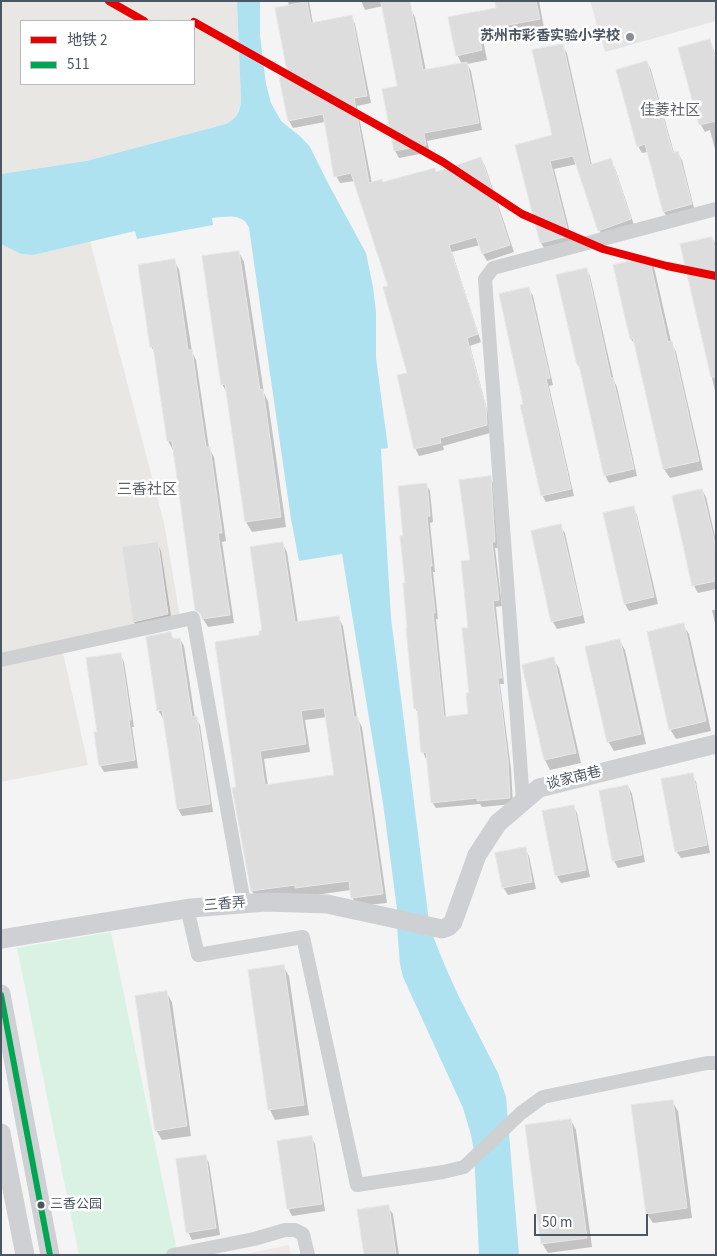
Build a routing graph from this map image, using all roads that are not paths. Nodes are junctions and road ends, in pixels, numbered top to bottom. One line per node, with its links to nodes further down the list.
1 (716, 209): 4 (street)
2 (1, 660): 5 (street)
3 (716, 744): 4 (street, 谈家南巷)
4 (523, 801): 7 (street, 谈家南巷)
5 (244, 903): 6 (street, 三香弄); 7 (street, 三香弄)
6 (187, 908): 8 (street, 三香弄); 10 (street)
7 (445, 928)
8 (1, 939)
9 (1, 994): 13 (street)
10 (716, 1063)
11 (1, 1133): 12 (street)
12 (25, 1255)
13 (50, 1255)
14 (173, 1255): 15 (street)
15 (308, 1255)

